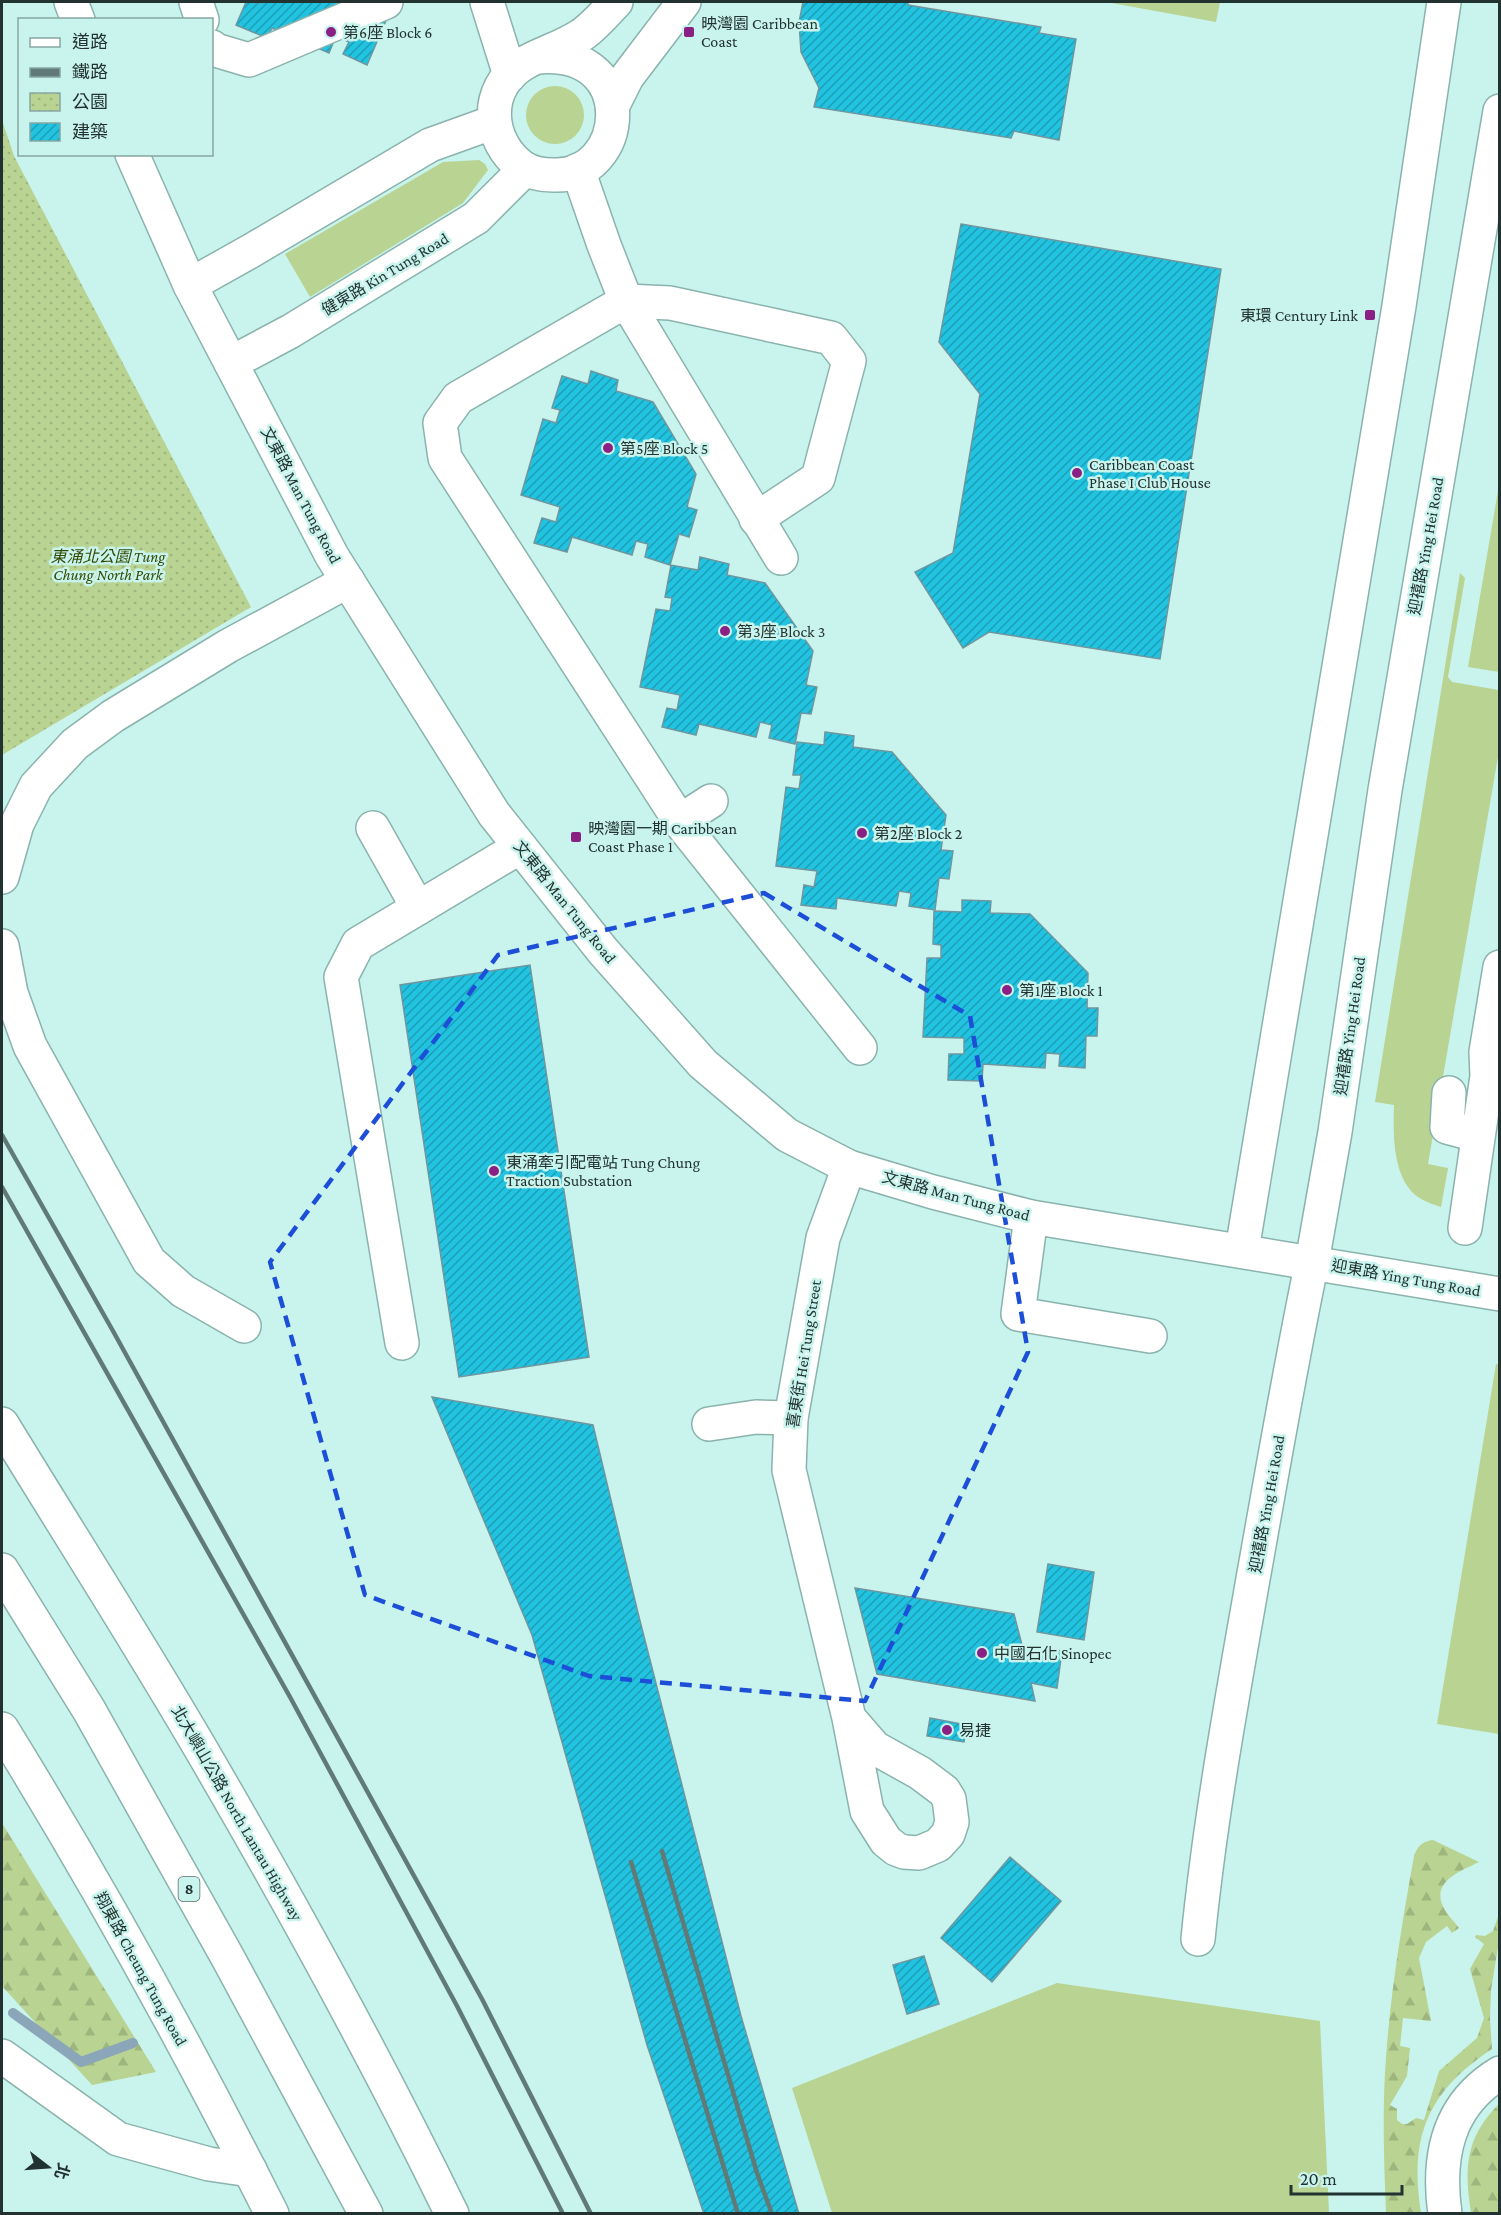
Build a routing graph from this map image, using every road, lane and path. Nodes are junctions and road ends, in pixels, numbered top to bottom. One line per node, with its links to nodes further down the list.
1 (71, 2): 8 (main road)
2 (195, 2): 9 (main road)
3 (386, 2): 10 (main road)
4 (487, 2): 12 (main road)
5 (616, 2): 11 (main road)
6 (684, 2): 13 (main road)
7 (1444, 2): 39 (main road)
8 (77, 18)
9 (201, 18)
10 (213, 49)
11 (538, 57): 12 (main road); 13 (main road)
12 (510, 75): 15 (main road)
13 (613, 105): 18 (main road)
14 (1500, 111): 40 (main road, 迎禧路 Ying Hei Road)
15 (494, 122): 17 (main road); 19 (main road)
16 (133, 156): 19 (main road, 文東路 Man Tung Road)
17 (525, 169): 18 (main road); 21 (main road, 健東路 Kin Tung Road)
18 (578, 170): 20 (main road)
19 (190, 285): 21 (main road, 文東路 Man Tung Road)
20 (627, 301): 22 (main road); 22 (main road); 26 (main road)
21 (231, 363): 24 (main road, 文東路 Man Tung Road)
22 (756, 519): 23 (main road)
23 (781, 558)
24 (348, 581): 28 (main road, 文東路 Man Tung Road); 29 (main road)
25 (711, 801): 26 (main road)
26 (680, 821): 33 (main road)
27 (373, 828): 30 (main road)
28 (520, 847): 30 (main road); 36 (main road, 文東路 Man Tung Road)
29 (2, 877)
30 (418, 908): 44 (main road)
31 (2, 946): 42 (main road)
32 (1500, 967): 35 (main road)
33 (860, 1048)
34 (1449, 1093): 35 (main road)
35 (1477, 1135): 38 (main road)
36 (849, 1167): 37 (main road, 文東路 Man Tung Road); 45 (main road, 喜東街 Hei Tung Street)
37 (1031, 1217): 39 (main road, 文東路 Man Tung Road); 43 (main road)
38 (1465, 1228)
39 (1242, 1250): 40 (main road, 文東路 Man Tung Road)
40 (1312, 1262): 41 (main road, 迎東路 Ying Tung Road); 51 (main road, 迎禧路 Ying Hei Road)
41 (1500, 1294)
42 (244, 1326)
43 (1150, 1336)
44 (402, 1343)
45 (791, 1418): 47 (main road); 49 (main road, 喜東街 Hei Tung Street)
46 (2, 1424): 57 (main road, 北大嶼山公路 North Lantau Highway)
47 (709, 1424)
48 (2, 1570): 56 (main road, 8)
49 (849, 1719)
50 (2, 1729): 54 (main road, 翔東路 Cheung Tung Road)
51 (1198, 1939)
52 (2, 2056): 54 (main road)
53 (1500, 2073): 58 (main road)
54 (250, 2170): 55 (main road, 翔東路 Cheung Tung Road)
55 (272, 2214)
56 (366, 2214)
57 (452, 2214)
58 (1445, 2214)

